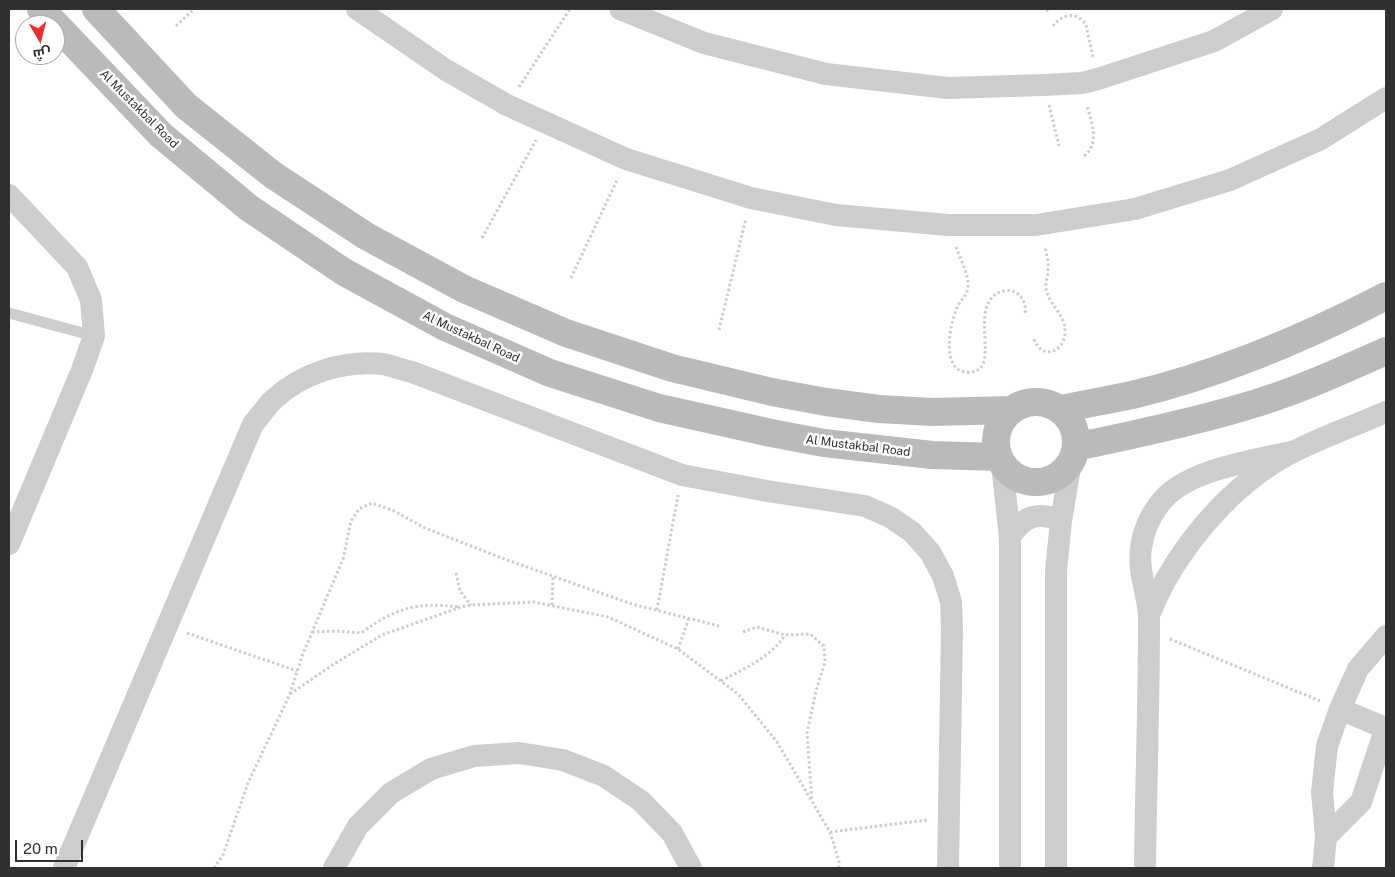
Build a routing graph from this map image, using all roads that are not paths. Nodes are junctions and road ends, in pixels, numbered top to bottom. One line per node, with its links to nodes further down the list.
1 (41, 9): 17 (main road, Al Mustakbal Road)
2 (96, 9): 14 (main road)
3 (357, 9): 6 (street)
4 (620, 9): 5 (street)
5 (1272, 9)
6 (1386, 98)
7 (9, 195): 10 (street)
8 (1386, 296): 12 (main road)
9 (9, 313): 10 (lane)
10 (94, 336): 22 (street)
11 (1386, 351): 18 (main road)
12 (1061, 409): 13 (main road); 18 (main road)
13 (1010, 410): 14 (main road); 19 (main road)
14 (933, 412): 17 (main road)
15 (1386, 412): 16 (street)
16 (1295, 451): 23 (street); 23 (street)
17 (932, 454): 19 (main road, Al Mustakbal Road)
18 (1074, 454): 19 (main road); 20 (street)
19 (1000, 460): 21 (street)
20 (1061, 521): 21 (street); 33 (street)
21 (1010, 538): 32 (street)
22 (9, 544)
23 (1149, 623): 34 (street)
24 (1385, 640): 25 (street)
25 (1340, 709): 26 (street); 27 (street)
26 (1386, 728): 27 (street)
27 (1326, 837): 35 (street)
28 (64, 868): 31 (street)
29 (334, 868): 30 (street)
30 (691, 868)
31 (948, 868)
32 (1010, 868)
33 (1056, 868)
34 (1145, 868)
35 (1323, 868)

